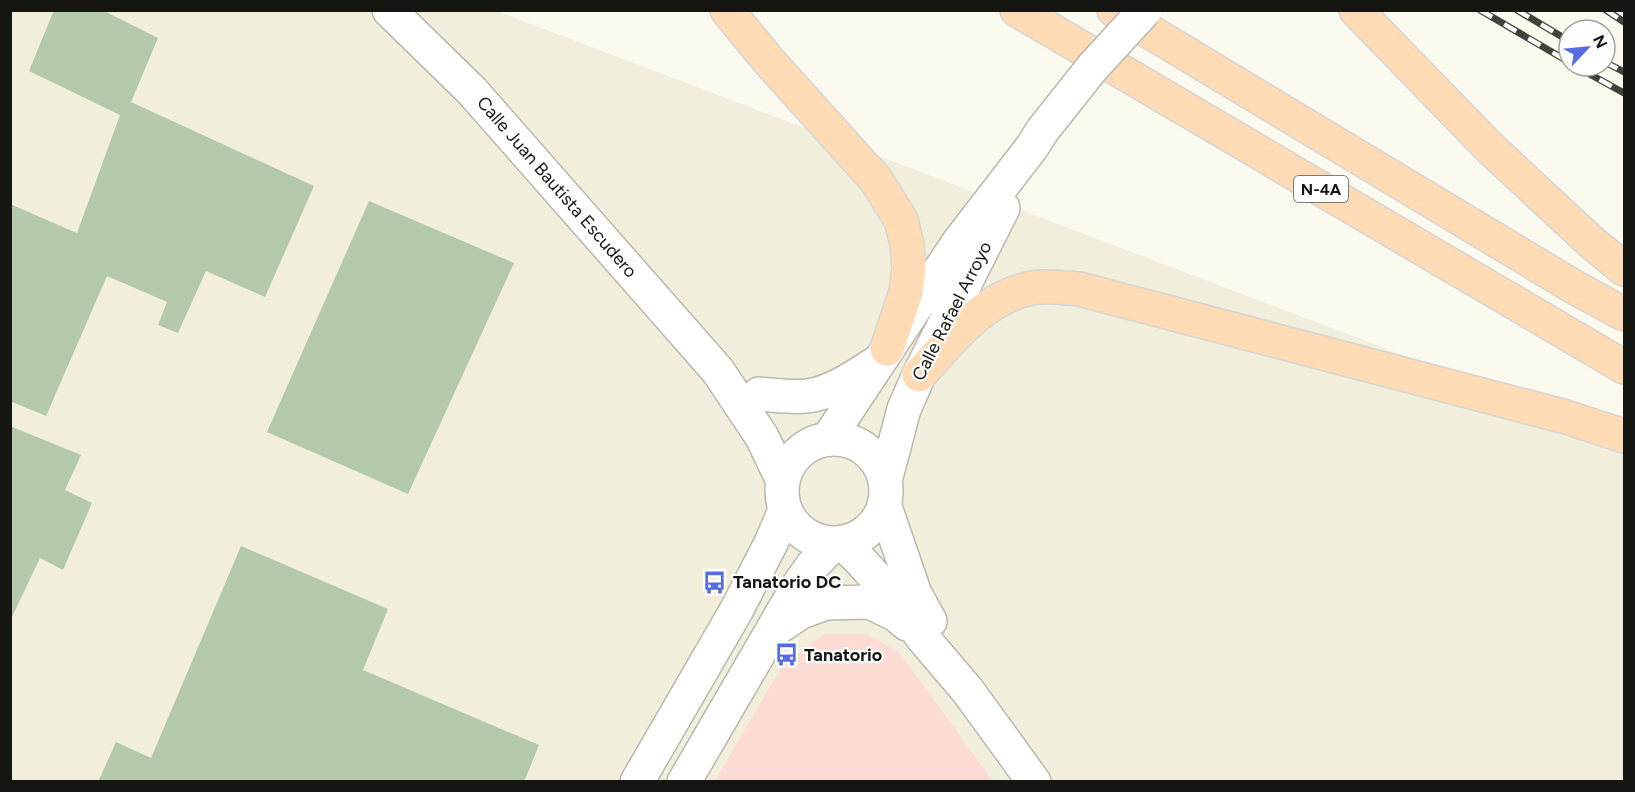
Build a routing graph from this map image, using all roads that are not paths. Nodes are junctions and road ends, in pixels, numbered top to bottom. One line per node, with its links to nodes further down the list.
1 (389, 10): 12 (street, Calle Juan Bautista Escudero)
2 (727, 10): 10 (main road)
3 (1017, 10): 11 (main road, N-4A)
4 (1114, 10): 9 (main road, N-4A)
5 (1145, 10): 7 (street, Calle Rafael Arroyo, bridge)
6 (1356, 10): 8 (main road)
7 (1037, 139): 10 (street, Calle Rafael Arroyo); 13 (street, Calle Rafael Arroyo)
8 (1624, 269)
9 (1624, 314)
10 (884, 354): 14 (street); 16 (street, Calle Rafael Arroyo)
11 (1624, 368)
12 (718, 371): 14 (street, Calle Juan Bautista Escudero); 18 (street, Calle Juan Bautista Escudero)
13 (919, 375): 15 (main road); 17 (street, Calle Rafael Arroyo)
14 (759, 394): 16 (street, Calle Juan Bautista Escudero)
15 (1624, 436)
16 (827, 440): 17 (street); 18 (street)
17 (885, 493): 19 (street); 22 (street)
18 (784, 496): 19 (street); 23 (street)
19 (838, 543): 20 (street); 21 (street)
20 (770, 633): 21 (street); 24 (street)
21 (922, 637): 22 (street)
22 (968, 691): 25 (street)
23 (637, 782)
24 (684, 782)
25 (1034, 782)

